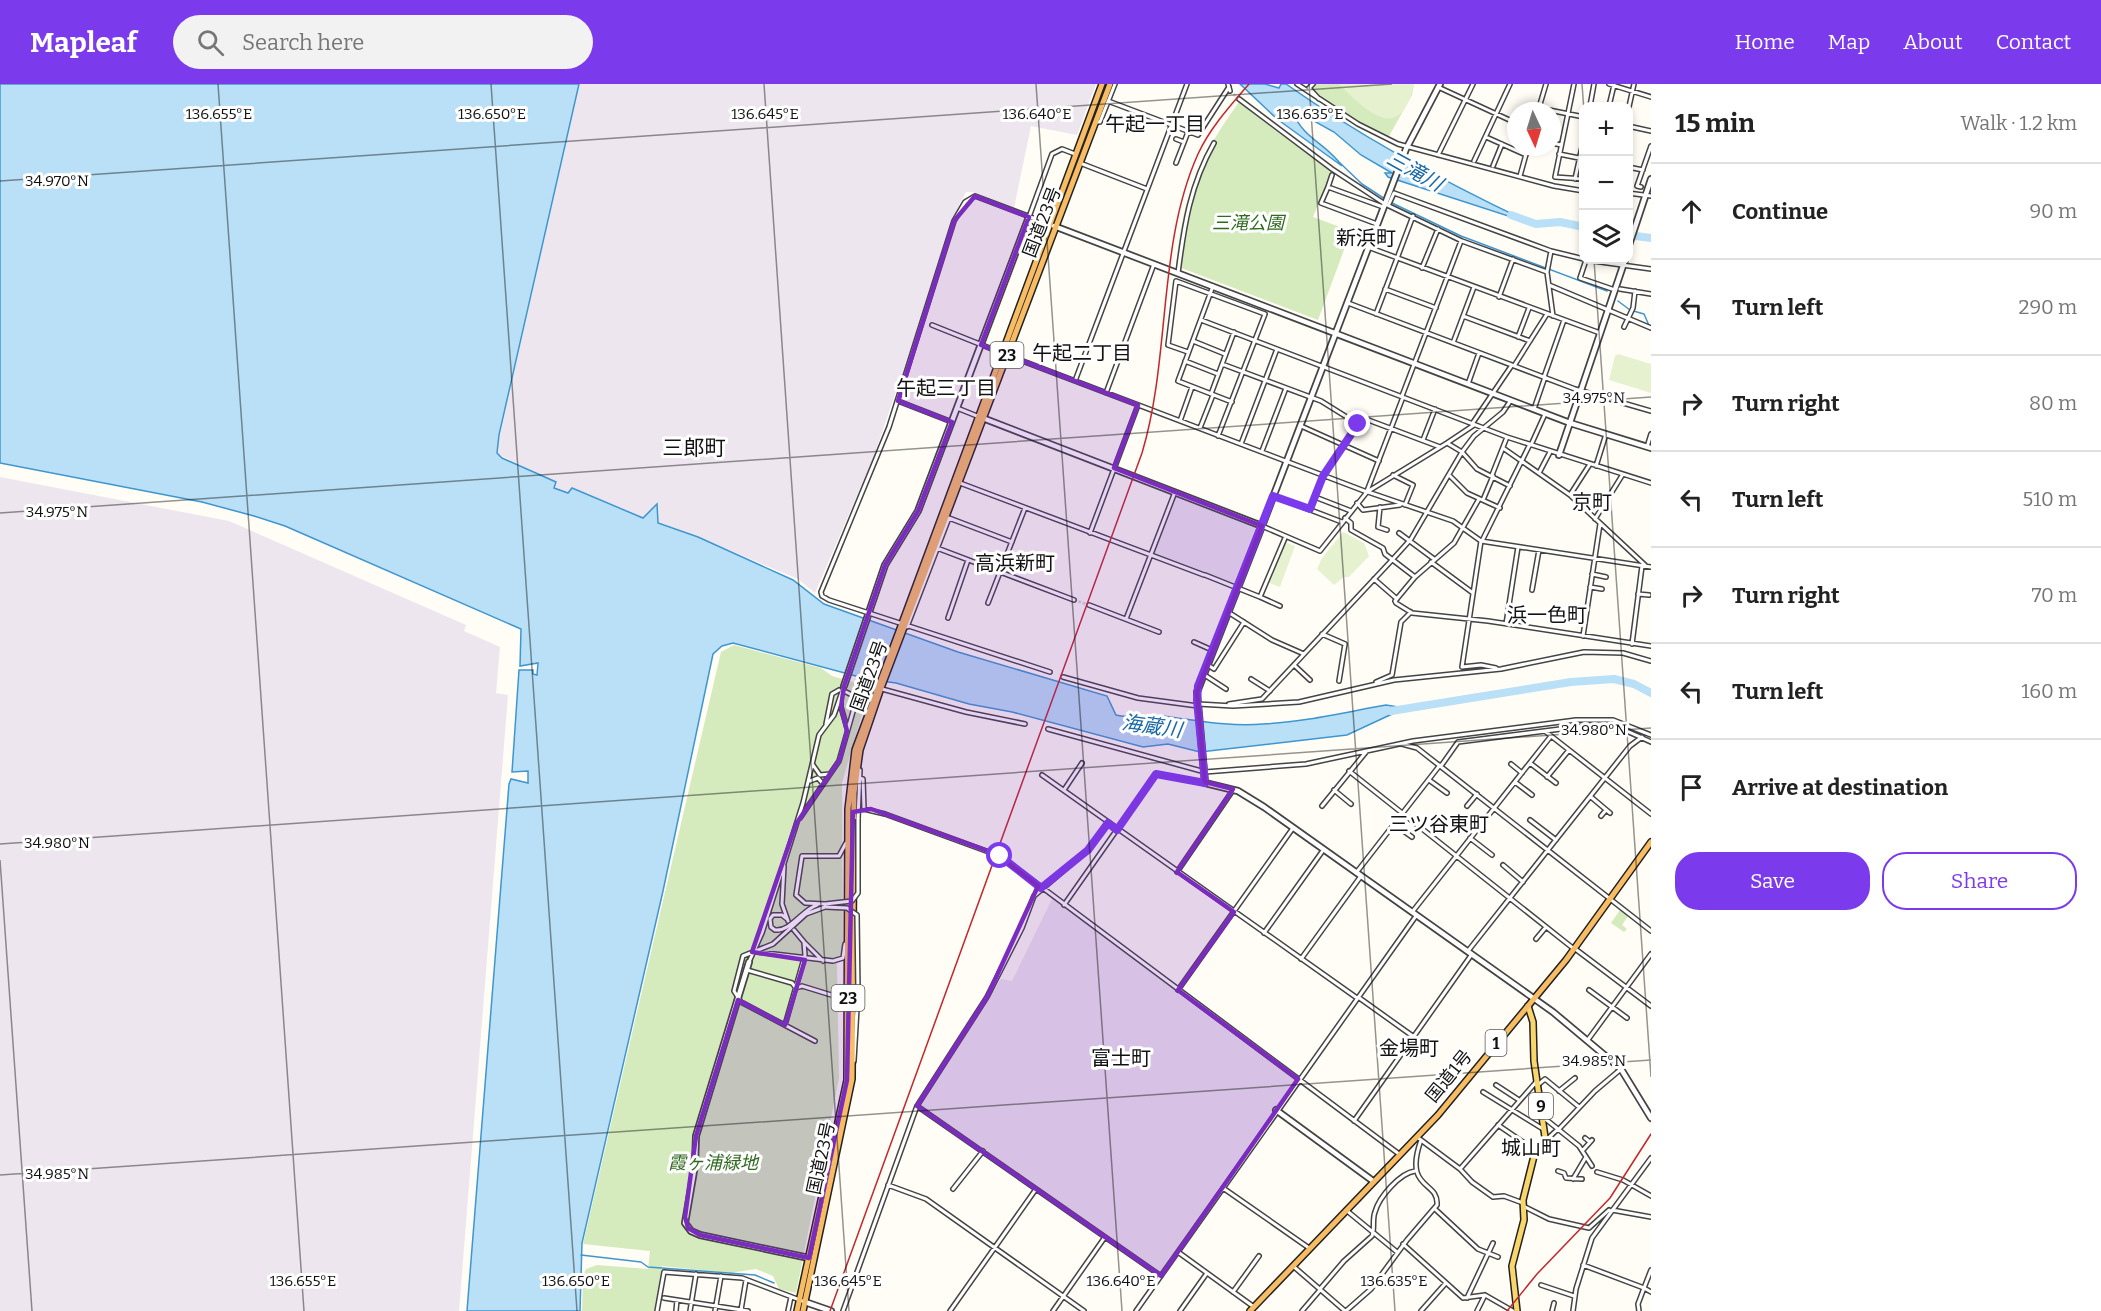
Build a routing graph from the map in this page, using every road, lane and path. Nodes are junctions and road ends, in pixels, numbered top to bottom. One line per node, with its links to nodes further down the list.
1 (1102, 84): 47 (highway, 国道23号 / 23)
2 (1110, 84): 32 (highway, 国道23号 / 23)
3 (1115, 84): 21 (street)
4 (1187, 84): 33 (street)
5 (1297, 84): 22 (street)
6 (1313, 84): 22 (street)
7 (1473, 84): 20 (street)
8 (1510, 84): 28 (street)
9 (1546, 84): 23 (street)
10 (1574, 84): 29 (street)
11 (1594, 84): 24 (street)
12 (1609, 84): 15 (street)
13 (1634, 84): 17 (street)
14 (1439, 85): 20 (street); 45 (street)
15 (1614, 85): 17 (street); 25 (street)
16 (1229, 87): 36 (street)
17 (1632, 91): 18 (street); 26 (street)
18 (1651, 97)
19 (1239, 99): 70 (street)
20 (1466, 99): 28 (street); 49 (street)
21 (1108, 101): 32 (street); 33 (street)
22 (1320, 101): 45 (street)
23 (1540, 102)
24 (1591, 102)
25 (1610, 102)
26 (1630, 102)
27 (1561, 113): 29 (street)
28 (1496, 114): 31 (street); 37 (street)
29 (1568, 114): 30 (street); 42 (street)
30 (1579, 116)
31 (1507, 119)
32 (1096, 122): 54 (highway, 国道23号 / 23)
33 (1171, 125): 36 (street); 67 (street)
34 (1633, 127): 35 (street)
35 (1651, 131)
36 (1188, 132): 39 (street)
37 (1485, 137): 41 (street); 53 (street)
38 (1176, 139): 39 (street)
39 (1184, 142): 55 (street)
40 (1214, 143): 92 (street)
41 (1502, 144): 43 (street); 56 (street)
42 (1562, 145): 46 (street)
43 (1507, 146)
44 (1651, 146): 59 (street)
45 (1406, 148): 49 (street); 70 (street)
46 (1561, 148)
47 (1075, 154): 72 (street); 73 (highway, 国道23号 / 23)
48 (1561, 154): 52 (street)
49 (1438, 155): 61 (street)
50 (1526, 156): 61 (street)
51 (1559, 156): 62 (street)
52 (1579, 157)
53 (1474, 160)
54 (1080, 163): 67 (street); 75 (highway, 国道23号 / 23)
55 (1176, 163)
56 (1493, 166)
57 (1579, 167): 62 (street)
58 (1633, 168): 59 (street)
59 (1643, 170): 66 (street)
60 (1332, 175): 65 (street)
61 (1520, 176): 68 (street)
62 (1575, 179): 63 (street)
63 (1579, 179)
64 (1651, 179): 69 (street)
65 (1328, 187): 70 (street); 74 (street)
66 (1641, 187)
67 (1147, 189): 81 (street)
68 (1579, 190)
69 (1647, 196): 77 (street)
70 (1386, 205): 71 (street); 74 (street); 80 (street)
71 (1413, 216): 76 (street); 82 (street)
72 (1029, 217): 73 (street); 129 (street); 155 (street)
73 (1048, 224): 75 (street); 133 (highway, 国道23号 / 23)
74 (1377, 224): 79 (street)
75 (1056, 227): 81 (street); 133 (highway, 国道23号 / 23)
76 (1438, 229): 78 (street); 89 (street)
77 (1633, 236)
78 (1461, 241): 84 (street); 93 (street)
79 (1368, 247): 82 (street); 104 (street)
80 (1551, 251): 83 (street); 90 (street)
81 (1123, 253): 85 (street); 144 (street)
82 (1397, 258): 89 (street); 97 (street)
83 (1579, 258)
84 (1513, 259): 90 (street); 103 (street)
85 (1154, 264): 92 (street); 149 (street)
86 (1584, 264): 98 (street)
87 (1624, 264): 108 (street)
88 (1628, 264): 91 (street)
89 (1422, 268): 93 (street)
90 (1547, 269): 94 (street)
91 (1651, 269)
92 (1178, 273): 95 (street)
93 (1448, 278): 96 (street); 106 (street)
94 (1550, 285): 108 (street); 113 (street)
95 (1213, 286): 101 (street); 105 (street)
96 (1474, 287): 103 (street); 112 (street)
97 (1385, 289): 106 (street); 110 (street)
98 (1612, 289)
99 (1620, 289): 100 (street)
100 (1635, 291): 102 (street); 114 (street)
101 (1210, 293): 109 (street); 115 (street); 131 (street)
102 (1651, 294)
103 (1499, 297): 107 (street)
104 (1347, 303): 110 (street); 121 (street)
105 (1267, 307): 109 (street); 121 (street)
106 (1436, 308): 122 (street)
107 (1529, 308): 111 (street); 124 (street)
108 (1608, 310): 114 (street); 123 (street)
109 (1265, 314): 125 (street)
110 (1376, 314): 122 (street)
111 (1547, 314): 113 (street); 127 (street)
112 (1463, 316): 124 (street); 128 (street)
113 (1553, 316): 116 (street)
114 (1628, 319): 118 (street); 119 (street)
115 (1201, 320): 120 (street); 126 (street)
116 (1564, 320): 123 (street); 142 (street)
117 (932, 325): 129 (street)
118 (1624, 327)
119 (1649, 328)
120 (1234, 332): 125 (street); 134 (street)
121 (1335, 333): 137 (street); 138 (street)
122 (1426, 333): 128 (street); 137 (street)
123 (1600, 334): 148 (street)
124 (1518, 337): 127 (street)
125 (1255, 340): 130 (street); 140 (street)
126 (1193, 341): 131 (street); 134 (street)
127 (1530, 341): 139 (street)
128 (1453, 343): 132 (street)
129 (981, 345): 133 (street); 158 (street)
130 (1277, 349): 138 (street); 143 (street)
131 (1188, 352): 135 (street)
132 (1479, 353): 139 (street); 145 (street)
133 (1004, 354): 144 (street); 163 (highway, 国道23号 / 23)
134 (1226, 354): 136 (street)
135 (1185, 361): 141 (street); 146 (street)
136 (1222, 364): 140 (street); 141 (street)
137 (1414, 364): 145 (street); 152 (street)
138 (1323, 366): 152 (street); 153 (street)
139 (1513, 366): 142 (street); 150 (street)
140 (1242, 372): 143 (street); 156 (street)
141 (1218, 374): 151 (street)
142 (1544, 377): 148 (street); 160 (street)
143 (1265, 380): 147 (street); 179 (street)
144 (1074, 381): 149 (street)
145 (1468, 384): 150 (street)
146 (1192, 387): 151 (street); 164 (street)
147 (1286, 388): 153 (street); 185 (street)
148 (1581, 390): 161 (street); 166 (street)
149 (1106, 393): 157 (street)
150 (1493, 393): 154 (street); 168 (street)
151 (1212, 394): 156 (street); 170 (street)
152 (1403, 397): 159 (street); 171 (street)
153 (1311, 398): 167 (street); 169 (street)
154 (1511, 400): 160 (street); 172 (street)
155 (898, 401): 165 (street); 261 (street)
156 (1232, 402): 175 (street)
157 (1138, 405): 164 (street); 194 (street)
158 (957, 408): 163 (street); 165 (street)
159 (1435, 409): 168 (street); 177 (street)
160 (1534, 409): 162 (street)
161 (1651, 411)
162 (1545, 414): 166 (street); 180 (street)
163 (980, 417): 194 (street); 201 (highway, 国道23号 / 23); 267 (highway, 国道23号 / 23)
164 (1180, 421): 170 (street)
165 (952, 422): 261 (street)
166 (1570, 423): 173 (street); 188 (street)
167 (1358, 424): 171 (street); 181 (street)
168 (1473, 424): 172 (street); 178 (street)
169 (1300, 426): 181 (street); 189 (street)
170 (1200, 428): 175 (street)
171 (1391, 428): 177 (street); 190 (street)
172 (1483, 428): 176 (street); 186 (street)
173 (1606, 434): 184 (street); 193 (street)
174 (1651, 434): 184 (street)
175 (1218, 435): 179 (street)
176 (1507, 436): 180 (street); 183 (street)
177 (1423, 440): 182 (street)
178 (1447, 443): 182 (street); 186 (street)
179 (1241, 444): 185 (street)
180 (1530, 445): 187 (street); 191 (street)
181 (1343, 447): 190 (street); 197 (street)
182 (1440, 447): 198 (street)
183 (1503, 448): 191 (street); 200 (street)
184 (1649, 448)
185 (1262, 452): 189 (street)
186 (1462, 452): 199 (street); 200 (street)
187 (1550, 452): 188 (street); 195 (street)
188 (1559, 455): 192 (street)
189 (1286, 461): 197 (street); 207 (street)
190 (1379, 461): 205 (street)
191 (1522, 462): 195 (street); 203 (street)
192 (1590, 464): 193 (street); 206 (street)
193 (1596, 466): 196 (street)
194 (1114, 468): 204 (street); 226 (street)
195 (1539, 473): 206 (street)
196 (1623, 474): 202 (street); 220 (street)
197 (1323, 476): 205 (street); 208 (street)
198 (1393, 476): 205 (street); 211 (street)
199 (1450, 476): 209 (street); 217 (street)
200 (1493, 476): 203 (street); 209 (street)
201 (958, 482): 213 (street); 218 (highway, 国道23号 / 23)
202 (1651, 483)
203 (1510, 486): 214 (street)
204 (1175, 492): 223 (street); 235 (street)
205 (1367, 492): 210 (street); 211 (street)
206 (1570, 495): 220 (street)
207 (1273, 496): 215 (street); 223 (street)
208 (1315, 497): 215 (street); 216 (street)
209 (1481, 500): 214 (street); 224 (street)
210 (1357, 503): 212 (street); 216 (street)
211 (1404, 505): 212 (street); 217 (street)
212 (1380, 507): 225 (street)
213 (1025, 508): 226 (street); 231 (street)
214 (1500, 508): 230 (street)
215 (1310, 509): 221 (street)
216 (1350, 511): 219 (street)
217 (1425, 512): 224 (street); 229 (street)
218 (947, 517): 231 (street); 233 (street); 267 (highway, 国道23号 / 23)
219 (1345, 518): 221 (street); 237 (street)
220 (1595, 519): 222 (street)
221 (1341, 522): 228 (street)
222 (1600, 524): 236 (street); 240 (street)
223 (1262, 526): 228 (street); 247 (street)
224 (1463, 529): 230 (street); 239 (street)
225 (1387, 530)
226 (1090, 533): 235 (street)
227 (1399, 533): 229 (street)
228 (1286, 537): 253 (street)
229 (1411, 539): 237 (street); 239 (street)
230 (1481, 541): 232 (street); 250 (street)
231 (1012, 542): 241 (street)
232 (1518, 547): 234 (street); 266 (street)
233 (937, 548): 238 (street); 267 (street)
234 (1539, 550): 236 (street); 249 (street)
235 (1150, 555): 247 (street); 264 (street)
236 (1594, 558): 240 (street); 242 (street)
237 (1393, 559): 243 (street); 245 (street)
238 (969, 560): 241 (street); 262 (street)
239 (1433, 560): 243 (street); 250 (street)
240 (1646, 566): 251 (street)
241 (1000, 572): 255 (street); 256 (street)
242 (1592, 574): 244 (street); 246 (street)
243 (1414, 577): 254 (street)
244 (1606, 577)
245 (1374, 579): 254 (street); 269 (street)
246 (1590, 587): 248 (street); 270 (street)
247 (1238, 589): 253 (street); 259 (street)
248 (1602, 589)
249 (1532, 590)
250 (1473, 593): 263 (street)
251 (1638, 594): 252 (street); 272 (street)
252 (1649, 595)
253 (1260, 597): 258 (street)
254 (1397, 599): 260 (street)
255 (1074, 600)
256 (988, 603)
257 (1089, 605): 264 (street)
258 (1281, 606)
259 (1228, 612): 265 (street); 274 (street)
260 (1411, 612): 263 (street); 287 (street)
261 (869, 614): 267 (street); 289 (street)
262 (948, 618)
263 (1469, 619): 266 (street); 280 (street)
264 (1126, 620): 268 (street)
265 (1244, 622): 275 (street); 276 (street)
266 (1506, 624): 270 (street)
267 (903, 626): 281 (street); 288 (highway, 国道23号 / 23)
268 (1159, 632)
269 (1322, 634): 276 (street); 286 (street)
270 (1583, 636): 272 (street)
271 (1194, 642): 274 (street)
272 (1632, 644): 273 (street)
273 (1651, 646)
274 (1213, 648): 275 (street); 278 (street)
275 (1224, 653): 278 (street)
276 (1304, 654): 279 (street)
277 (1651, 661): 280 (street)
278 (1207, 664): 282 (street)
279 (1294, 665): 285 (street); 291 (street)
280 (1501, 669): 287 (street)
281 (1050, 672)
282 (1203, 674): 290 (street); 292 (street)
283 (1063, 677): 292 (street)
284 (1251, 679): 291 (street)
285 (1310, 680)
286 (1339, 681)
287 (1372, 685): 293 (street)
288 (880, 686): 294 (highway, 国道23号 / 23); 295 (street); 328 (highway, 国道23号 / 23)
289 (843, 689): 296 (street); 296 (street); 298 (street); 298 (street)
290 (1226, 689)
291 (1270, 691): 293 (street)
292 (1198, 706): 293 (street); 314 (street)
293 (1224, 706)
294 (868, 724): 320 (street); 403 (highway, 国道23号 / 23)
295 (1025, 724)
296 (825, 726): 311 (street)
297 (1048, 729): 314 (street)
298 (847, 731): 316 (street)
299 (1545, 731): 302 (street); 303 (street); 304 (street)
300 (1651, 735): 301 (street)
301 (1460, 736): 304 (street); 306 (street)
302 (1551, 736): 308 (street); 310 (street)
303 (1642, 737): 305 (street); 321 (street)
304 (1458, 742): 313 (street)
305 (1651, 742)
306 (1401, 743): 307 (street); 313 (street)
307 (1369, 750): 314 (street); 315 (street)
308 (1569, 750): 319 (street); 321 (street)
309 (1083, 763): 330 (street)
310 (1530, 763): 317 (street); 319 (street)
311 (813, 764): 316 (street); 324 (street)
312 (1511, 764): 317 (street)
313 (1440, 766): 322 (street); 333 (street)
314 (1205, 771): 325 (street)
315 (1349, 771): 331 (street); 340 (street)
316 (832, 773): 327 (street)
317 (1522, 773): 323 (street)
318 (1042, 775): 330 (street)
319 (1547, 777): 326 (street)
320 (859, 778): 362 (street); 367 (street, bridge)
321 (1605, 778): 335 (street); 341 (street)
322 (1429, 780): 332 (street); 340 (street)
323 (1515, 782): 334 (street); 339 (street)
324 (809, 783): 327 (street); 345 (street)
325 (1205, 783): 329 (street); 348 (street)
326 (1556, 783)
327 (823, 786): 345 (street)
328 (849, 789): 363 (highway, 国道23号 / 23); 367 (street)
329 (1233, 789): 347 (street); 359 (street)
330 (1064, 790): 344 (street)
331 (1334, 790): 336 (street); 337 (street)
332 (1447, 793)
333 (1477, 794): 338 (street); 339 (street)
334 (1532, 795)
335 (1591, 797): 342 (street); 351 (street)
336 (1351, 804)
337 (1322, 806)
338 (1467, 806)
339 (1494, 808): 350 (street); 355 (street)
340 (1402, 813): 346 (street); 356 (street)
341 (1651, 814)
342 (1601, 816)
343 (1530, 820): 351 (street)
344 (1108, 823): 348 (street); 362 (street)
345 (796, 824): 353 (street)
346 (1394, 824): 349 (street); 360 (street)
347 (1293, 828): 354 (street); 368 (street)
348 (1117, 830): 359 (street); 366 (street)
349 (1412, 837)
350 (1470, 838): 356 (street); 357 (street)
351 (1556, 840): 355 (street)
352 (1651, 842): 365 (highway, 国道1号 / 1)
353 (789, 844): 367 (street); 377 (street)
354 (1324, 849): 360 (street); 373 (street)
355 (1548, 850): 361 (street); 365 (street)
356 (1456, 855): 364 (street); 369 (street)
357 (1492, 855)
358 (1503, 865): 361 (street)
359 (1177, 872): 368 (street)
360 (1359, 874): 369 (street); 381 (street)
361 (1523, 882): 364 (street)
362 (1041, 888): 366 (street); 410 (street)
363 (849, 897): 383 (street); 400 (highway, 国道23号 / 23)
364 (1510, 898): 370 (street); 378 (street)
365 (1609, 900): 372 (street); 376 (highway, 国道1号 / 1)
366 (1064, 905): 387 (street)
367 (825, 906): 377 (street); 403 (street, bridge)
368 (1234, 912): 373 (street); 387 (street)
369 (1416, 912): 378 (street); 389 (street)
370 (1546, 927): 375 (street); 376 (street)
371 (794, 930): 374 (street)
372 (1651, 931)
373 (1264, 933): 381 (street)
374 (801, 939): 380 (street); 383 (street)
375 (1536, 939)
376 (1574, 949): 386 (street); 390 (highway, 国道1号 / 1)
377 (752, 952): 380 (street); 382 (street); 391 (street)
378 (1470, 952): 390 (street); 397 (street)
379 (1651, 954): 386 (street)
380 (805, 959): 383 (street); 385 (street)
381 (1301, 959): 389 (street)
382 (749, 962): 384 (street)
383 (824, 962)
384 (747, 970): 385 (street); 391 (street)
385 (796, 988): 396 (street); 400 (street)
386 (1627, 988): 393 (street); 394 (street)
387 (1178, 990): 404 (street)
388 (1589, 990): 394 (street)
389 (1358, 998): 397 (street); 404 (street)
390 (1535, 999): 392 (highway, 国道1号 / 1); 399 (street)
391 (738, 1000): 396 (street); 459 (street)
392 (1528, 1006): 405 (main road, 9); 420 (highway, 国道1号 / 1)
393 (1651, 1006)
394 (1612, 1007): 395 (street); 399 (street)
395 (1627, 1018)
396 (785, 1025): 398 (street)
397 (1414, 1037): 416 (street)
398 (815, 1041)
399 (1587, 1041): 401 (street)
400 (848, 1045): 459 (highway, 国道23号 / 23)
401 (1621, 1069): 411 (street); 415 (street)
402 (1575, 1078): 407 (street)
403 (852, 1079): 481 (highway, 国道23号 / 23)
404 (1299, 1079): 412 (street); 416 (street)
405 (1537, 1083): 407 (street); 409 (street); 414 (main road, 9)
406 (1496, 1085): 409 (street)
407 (1559, 1091): 411 (street)
408 (1483, 1092): 413 (street)
409 (1520, 1100): 413 (street)
410 (917, 1106): 424 (street); 437 (street)
411 (1579, 1107): 418 (street)
412 (1276, 1110): 436 (street); 439 (street)
413 (1511, 1110): 417 (street); 419 (street)
414 (1543, 1118): 418 (street); 419 (main road, 9)
415 (1651, 1118)
416 (1354, 1121): 426 (street)
417 (1498, 1125): 425 (street); 430 (street)
418 (1558, 1129): 422 (street); 423 (street)
419 (1544, 1130): 422 (main road, 9)
420 (1419, 1138): 426 (highway, 国道1号 / 1); 430 (street); 431 (street)
421 (1585, 1138): 423 (street)
422 (1544, 1142): 425 (main road, 9)
423 (1583, 1150): 427 (street)
424 (983, 1151): 440 (street); 441 (street)
425 (1536, 1151): 443 (main road, 9)
426 (1399, 1155): 436 (highway, 国道1号 / 1)
427 (1586, 1156): 429 (street); 434 (street)
428 (1651, 1158): 438 (street)
429 (1592, 1166)
430 (1460, 1169): 443 (street)
431 (1415, 1171): 444 (street); 448 (street)
432 (1558, 1171): 434 (street)
433 (1597, 1172): 438 (street)
434 (1573, 1179): 435 (street)
435 (1582, 1179)
436 (1373, 1181): 445 (highway, 国道1号 / 1)
437 (888, 1185): 452 (street); 495 (street)
438 (1630, 1186): 442 (street); 446 (street)
439 (1223, 1188): 453 (street); 454 (street)
440 (953, 1189)
441 (1036, 1189): 449 (street); 452 (street)
442 (1651, 1196)
443 (1523, 1204): 446 (street); 505 (main road, 9)
444 (1435, 1209): 451 (street); 456 (street)
445 (1346, 1210): 448 (street); 453 (highway, 国道1号 / 1)
446 (1611, 1211): 447 (street); 460 (street)
447 (1651, 1217)
448 (1373, 1233): 455 (street); 471 (street)
449 (1105, 1237): 466 (street); 475 (street)
450 (1492, 1243): 456 (street)
451 (1403, 1245): 455 (street); 468 (street)
452 (996, 1248): 475 (street); 496 (street)
453 (1309, 1248): 461 (highway, 国道1号 / 1)
454 (1178, 1252): 463 (street); 466 (street)
455 (1397, 1252): 502 (street)
456 (1489, 1254): 458 (street); 479 (street)
457 (1259, 1256): 472 (street)
458 (1498, 1257)
459 (809, 1258): 481 (highway, 国道23号 / 23)
460 (1583, 1265): 470 (street); 476 (street)
461 (1293, 1266): 471 (street); 485 (highway, 国道1号 / 1)
462 (1651, 1270): 470 (street)
463 (1207, 1273): 472 (street); 500 (street)
464 (696, 1274): 465 (street); 482 (street); 487 (street)
465 (721, 1276): 467 (street); 484 (street)
466 (1161, 1276): 499 (street)
467 (747, 1280): 477 (street); 486 (street)
468 (1444, 1284): 479 (street); 503 (street)
469 (1541, 1285): 476 (street)
470 (1644, 1288): 473 (street); 508 (street)
471 (1320, 1289): 501 (street); 502 (street)
472 (1233, 1292): 485 (street)
473 (1651, 1292)
474 (1485, 1295): 479 (street); 504 (street); 505 (street)
475 (1063, 1296): 497 (street); 498 (street)
476 (1574, 1296): 507 (street)
477 (791, 1297): 481 (street); 491 (street)
478 (664, 1298): 480 (street)
479 (1467, 1298)
480 (678, 1300): 482 (street); 488 (street)
481 (802, 1301): 492 (highway, 国道23号 / 23); 493 (highway, 国道23号 / 23); 494 (street)
482 (692, 1303): 484 (street); 489 (street)
483 (1554, 1303): 506 (street)
484 (716, 1309): 486 (street)
485 (1252, 1309)
486 (741, 1310): 490 (street)
487 (657, 1311)
488 (676, 1311)
489 (690, 1311)
490 (748, 1311)
491 (788, 1311)
492 (797, 1311)
493 (803, 1311)
494 (831, 1311)
495 (843, 1311)
496 (950, 1311)
497 (1053, 1311)
498 (1084, 1311)
499 (1136, 1311)
500 (1180, 1311)
501 (1302, 1311)
502 (1347, 1311)
503 (1421, 1311)
504 (1477, 1311)
505 (1515, 1311)
506 (1551, 1311)
507 (1573, 1311)
508 (1639, 1311)

